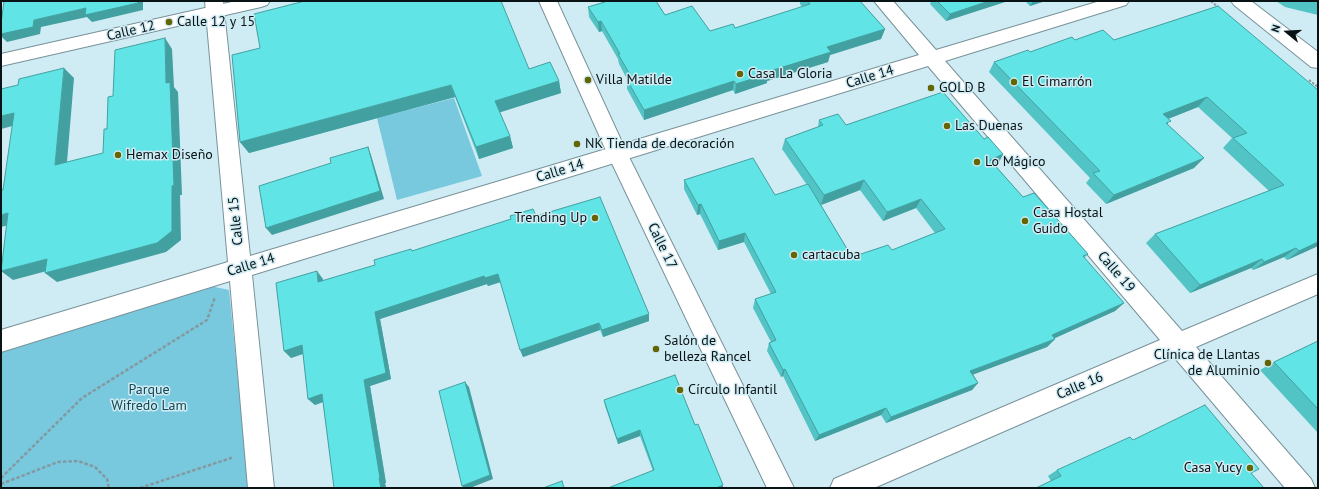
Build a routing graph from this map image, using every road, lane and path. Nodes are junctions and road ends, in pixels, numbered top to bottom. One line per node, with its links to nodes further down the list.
1 (261, 1): 6 (street, Calle 12)
2 (548, 1): 10 (street, Calle 17)
3 (883, 1): 7 (street, Calle 19)
4 (1120, 1): 7 (street, Calle 14)
5 (1240, 1): 9 (street)
6 (215, 6): 8 (street, Calle 12); 11 (street, Calle 15)
7 (932, 58): 10 (street, Calle 14); 14 (street, Calle 19)
8 (1, 60)
9 (1318, 62)
10 (617, 154): 11 (street, Calle 14); 21 (street, Calle 17)
11 (232, 271): 13 (street, Calle 14); 15 (street, Calle 15); 16 (path)
12 (1318, 284): 14 (street, Calle 16)
13 (1, 342)
14 (1178, 344): 22 (street, Calle 16); 23 (street, Calle 19)
15 (258, 450): 19 (path); 20 (street, Calle 15)
16 (1, 478)
17 (1, 484): 18 (path)
18 (109, 488)
19 (140, 488)
20 (262, 488)
21 (780, 488)
22 (843, 488)
23 (1302, 488)

